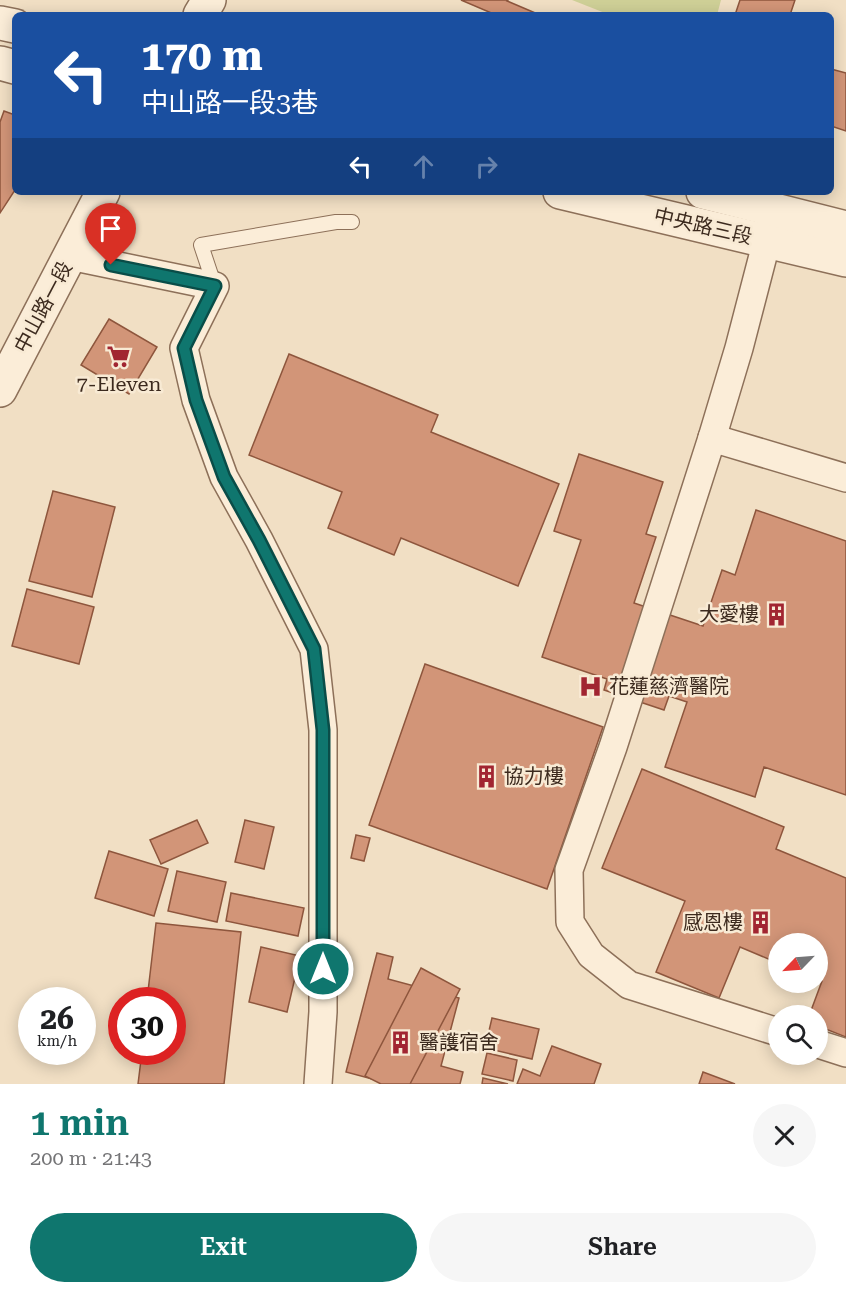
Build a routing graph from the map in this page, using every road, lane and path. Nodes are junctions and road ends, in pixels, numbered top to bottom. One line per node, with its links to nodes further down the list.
1 (101, 195): 7 (street, 中山路一段)
2 (579, 195): 5 (street, 中央路三段)
3 (709, 195): 5 (street, 中央路三段)
4 (352, 222): 9 (lane)
5 (771, 225): 6 (street, 中央路三段); 8 (street, 中央路三段); 12 (street)
6 (846, 228)
7 (70, 256): 9 (street); 11 (street, 中山路一段)
8 (846, 260)
9 (215, 286): 10 (lane); 17 (street)
10 (188, 314)
11 (0, 390)
12 (712, 438): 13 (street); 14 (street)
13 (846, 478)
14 (768, 1029)
15 (828, 1047): 16 (street)
16 (846, 1053)
17 (318, 1084)

